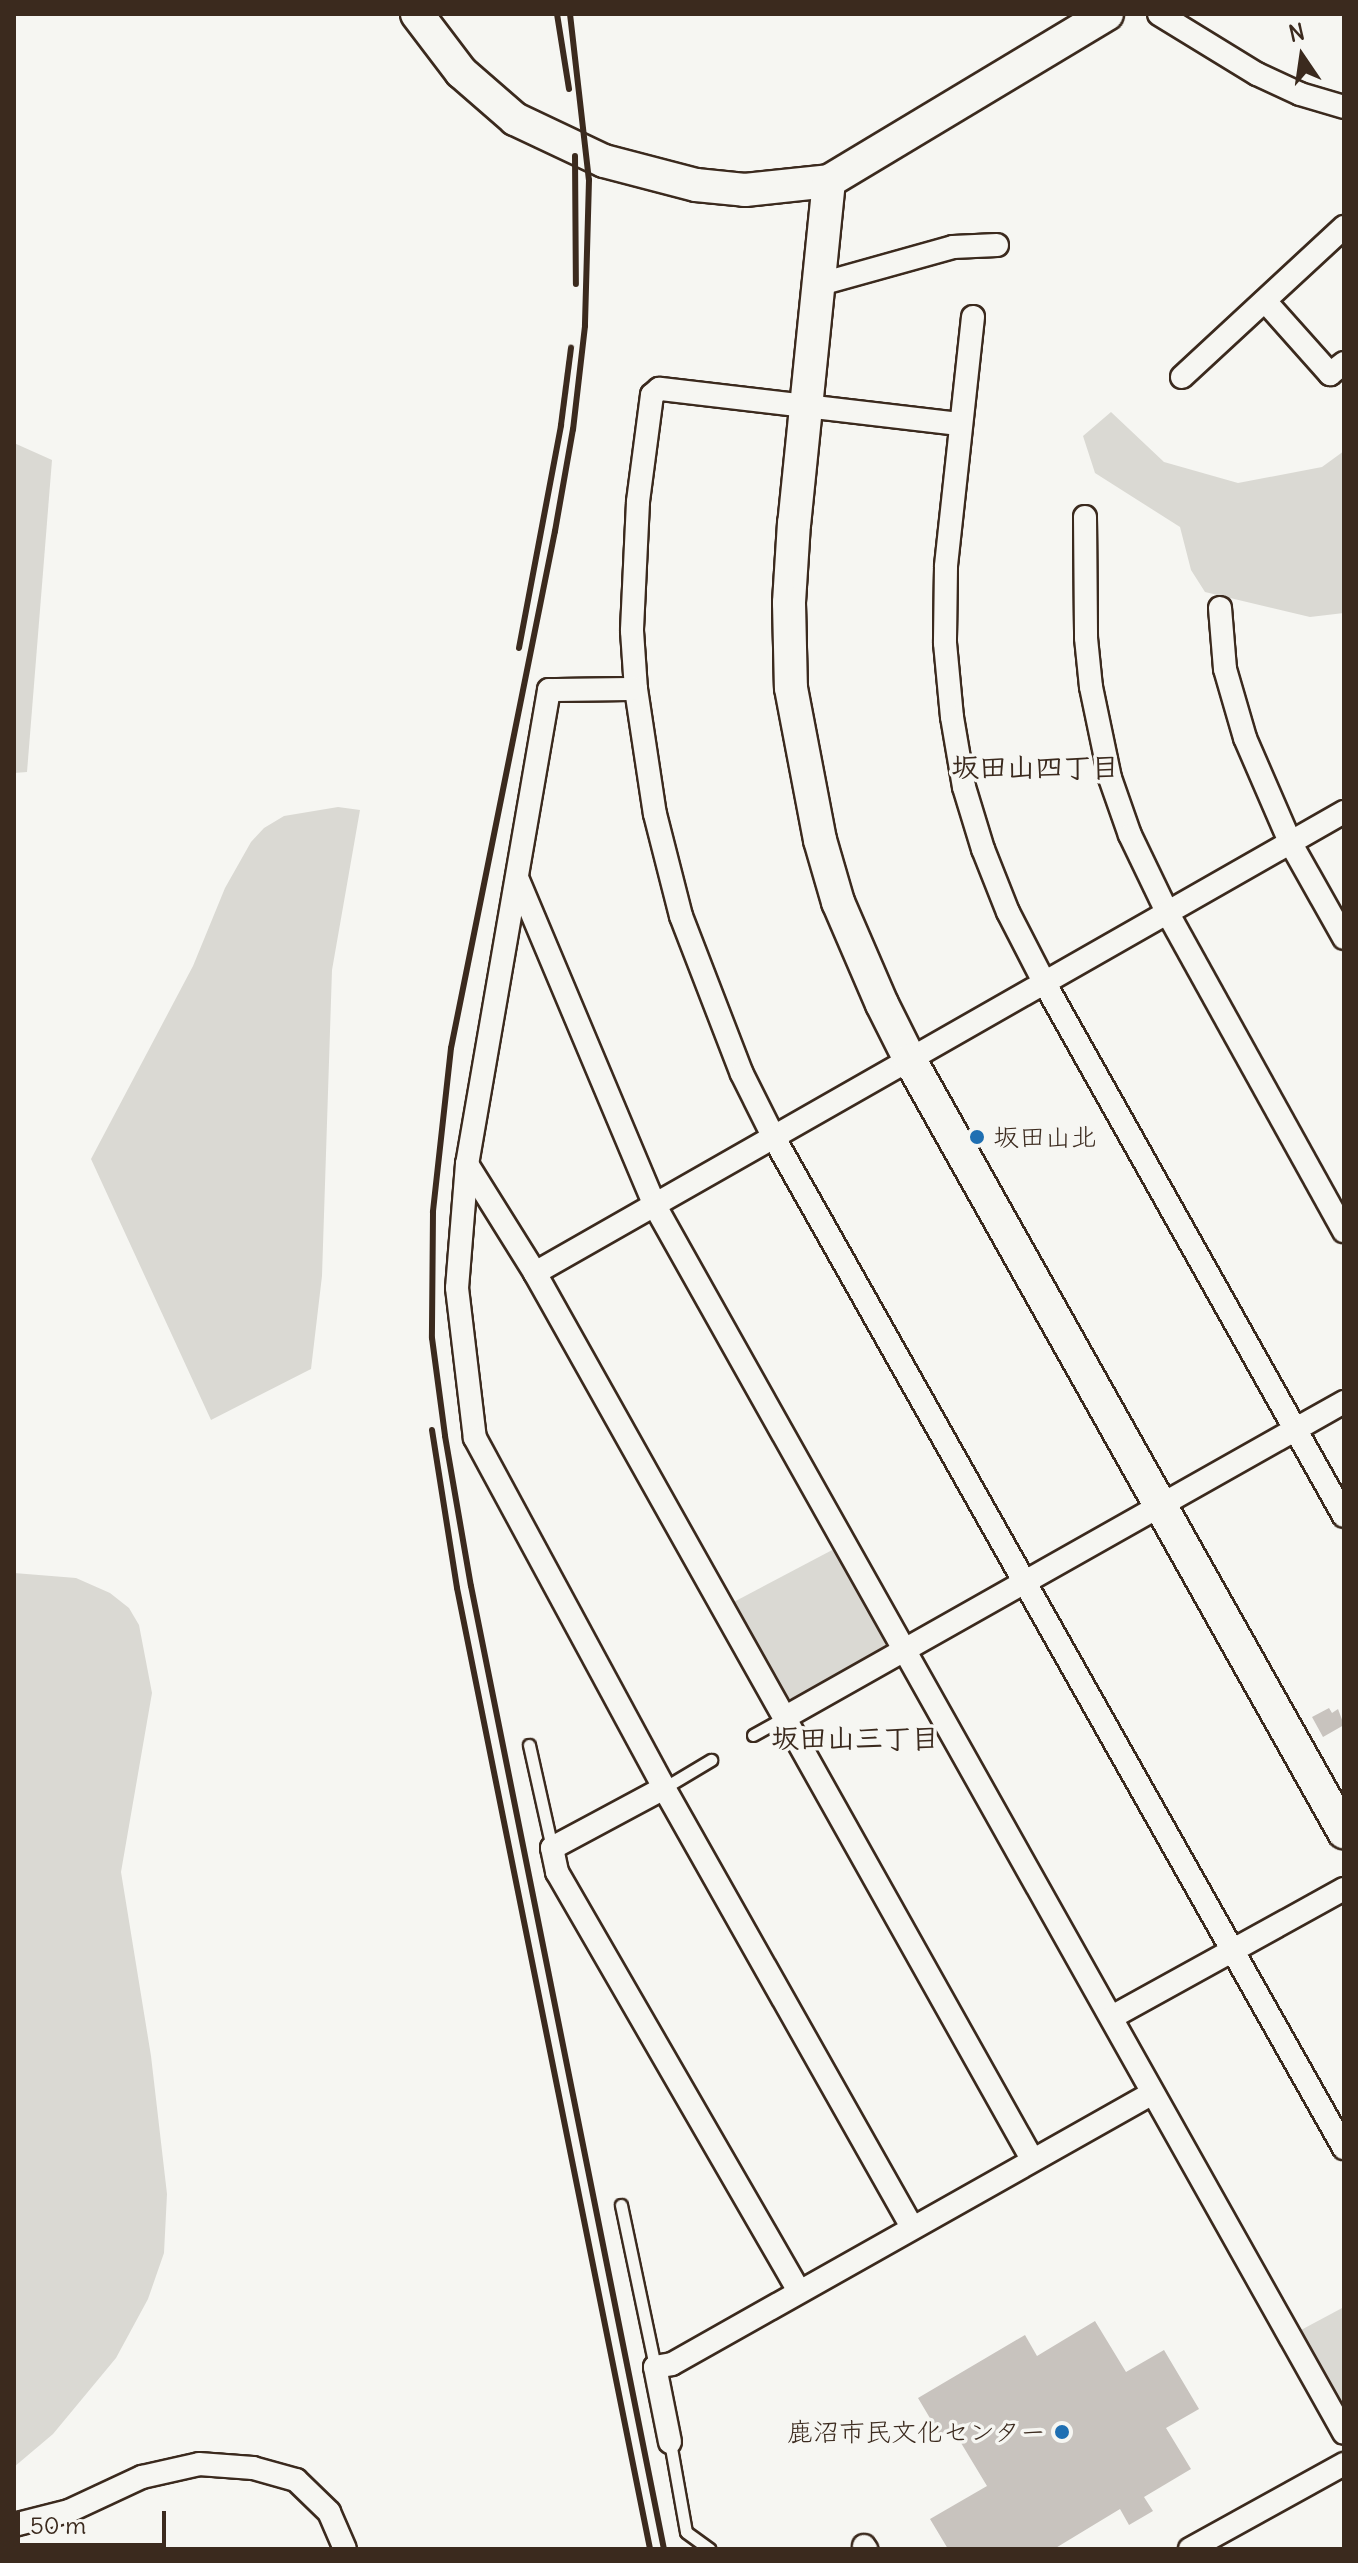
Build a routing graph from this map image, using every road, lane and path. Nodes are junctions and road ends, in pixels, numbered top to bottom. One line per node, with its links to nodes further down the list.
1 (417, 14): 5 (street)
2 (1107, 14): 5 (street)
3 (1159, 14): 4 (street)
4 (1344, 107)
5 (829, 181): 8 (street)
6 (1344, 227): 9 (street)
7 (997, 245): 8 (street)
8 (817, 285): 13 (street)
9 (1265, 301): 11 (street); 12 (street)
10 (973, 317): 14 (street)
11 (1344, 363)
12 (1182, 377)
13 (807, 405): 14 (street); 17 (street); 24 (street)
14 (959, 424): 23 (street)
15 (1085, 517): 21 (street)
16 (1220, 608): 19 (street)
17 (636, 689): 20 (street); 25 (street)
18 (1344, 812): 19 (street)
19 (1290, 842): 21 (street); 22 (street)
20 (518, 880): 26 (street); 27 (street)
21 (1167, 912): 23 (street); 28 (street)
22 (1344, 938)
23 (1045, 984): 24 (street); 31 (street)
24 (910, 1060): 25 (street); 32 (street)
25 (774, 1138): 27 (street); 34 (street)
26 (467, 1164): 29 (street); 40 (street)
27 (655, 1206): 29 (street); 35 (street)
28 (1344, 1231)
29 (535, 1273): 36 (street)
30 (1344, 1402): 31 (street)
31 (1295, 1430): 32 (street); 33 (street)
32 (1161, 1503): 34 (street); 41 (street)
33 (1344, 1516)
34 (1024, 1582): 35 (street); 44 (street)
35 (902, 1650): 36 (street); 45 (street)
36 (784, 1718): 37 (lane); 48 (street)
37 (753, 1735)
38 (529, 1745): 42 (lane)
39 (711, 1760): 40 (lane)
40 (664, 1788): 42 (street); 50 (street)
41 (1344, 1832)
42 (552, 1848): 51 (street)
43 (1344, 1889): 44 (street)
44 (1233, 1953): 45 (street); 47 (street)
45 (1112, 2017): 46 (street)
46 (1151, 2094): 48 (street); 53 (street)
47 (1344, 2148)
48 (1032, 2159): 50 (street)
49 (621, 2205): 52 (lane)
50 (912, 2227): 51 (street)
51 (798, 2290): 52 (street)
52 (655, 2367): 54 (street)
53 (1344, 2433)
54 (670, 2442): 58 (lane)
55 (1344, 2464): 59 (street)
56 (14, 2525): 57 (street)
57 (345, 2549)
58 (709, 2549)
59 (1190, 2549)

